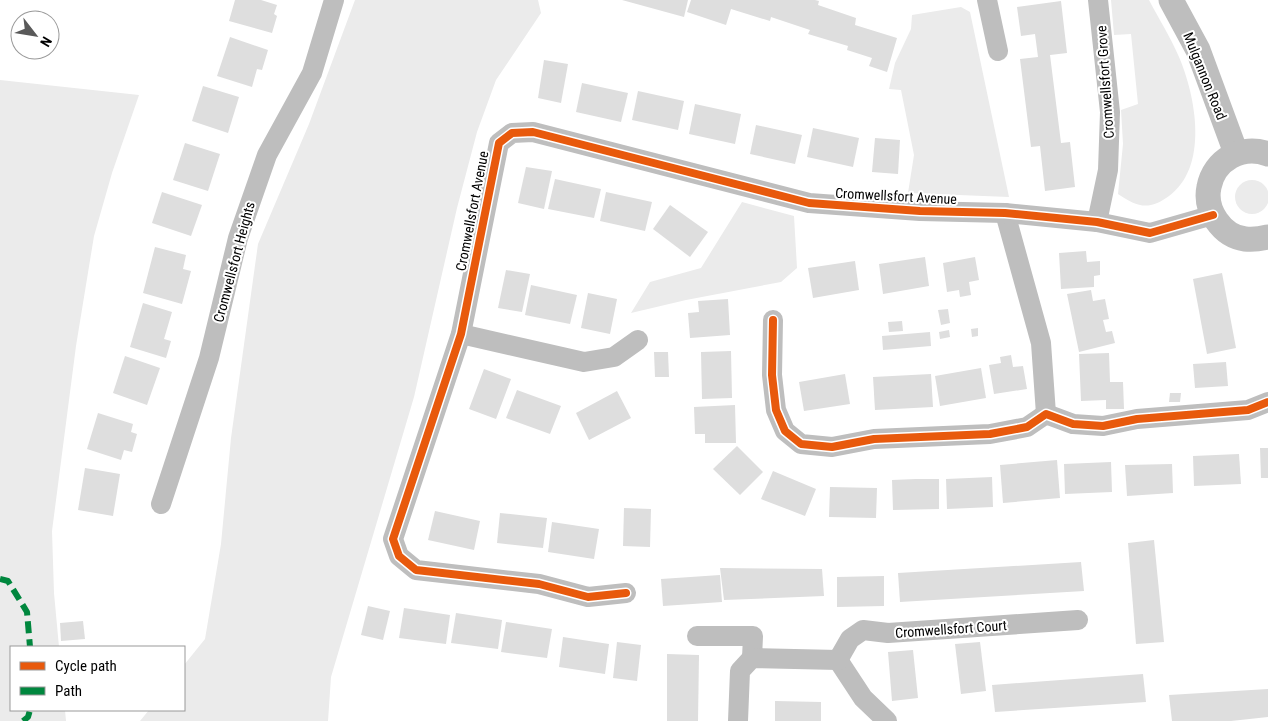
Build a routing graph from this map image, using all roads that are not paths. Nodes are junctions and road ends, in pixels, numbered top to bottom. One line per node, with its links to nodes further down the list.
1 (334, 0): 17 (street, Cromwellsfort Heights)
2 (987, 0): 5 (street)
3 (1098, 0): 10 (street, Cromwellsfort Grove)
4 (1171, 0): 6 (street, Mulgannon Road)
5 (998, 51)
6 (1236, 153): 7 (street); 9 (street)
7 (1268, 154)
8 (1005, 213): 10 (street, Cromwellsfort Avenue); 13 (street, Cromwellsfort Avenue); 16 (street)
9 (1213, 215): 10 (street, Cromwellsfort Avenue); 11 (street)
10 (1097, 222)
11 (1268, 237)
12 (773, 320): 16 (street)
13 (461, 334): 14 (street); 18 (street, Cromwellsfort Avenue)
14 (638, 340)
15 (1268, 402): 16 (street)
16 (1046, 414)
17 (162, 504)
18 (626, 593)
19 (1078, 620): 22 (street, Cromwellsfort Court)
20 (697, 636): 21 (street)
21 (752, 658): 22 (street); 23 (street)
22 (838, 660): 24 (street)
23 (738, 721)
24 (887, 721)

